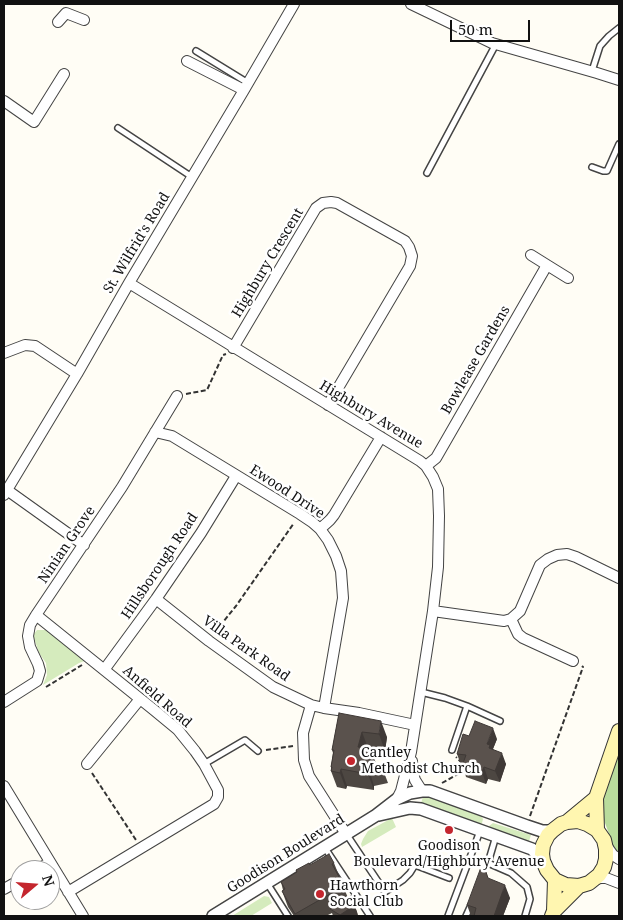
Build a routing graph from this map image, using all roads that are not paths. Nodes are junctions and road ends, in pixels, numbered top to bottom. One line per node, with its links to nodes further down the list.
1 (294, 4): 13 (street, St. Wilfrid's Road)
2 (411, 4): 7 (street)
3 (67, 8): 4 (street); 5 (street)
4 (84, 20)
5 (58, 22)
6 (619, 28): 10 (lane)
7 (496, 44): 10 (street); 18 (lane)
8 (196, 51): 13 (lane)
9 (187, 61): 13 (street)
10 (592, 71): 12 (street)
11 (64, 74): 14 (street)
12 (619, 80)
13 (246, 86): 19 (street, St. Wilfrid's Road)
14 (4, 101)
15 (118, 128): 19 (lane)
16 (619, 144): 17 (lane)
17 (592, 167)
18 (427, 172)
19 (192, 178): 23 (street, St. Wilfrid's Road)
20 (531, 255): 21 (street)
21 (547, 265): 22 (street); 31 (street, Bowlease Gardens)
22 (568, 278)
23 (129, 283): 24 (street, Highbury Avenue); 26 (street, St. Wilfrid's Road)
24 (233, 348): 28 (street, Highbury Avenue); 28 (street, Highbury Crescent)
25 (4, 353): 26 (street)
26 (77, 374): 33 (street, St. Wilfrid's Road)
27 (177, 396): 29 (street, Ninian Grove)
28 (328, 404): 30 (street, Highbury Avenue)
29 (155, 432): 32 (street, Ewood Drive); 35 (street, Ninian Grove)
30 (381, 436): 31 (street, Highbury Avenue); 34 (street)
31 (426, 466): 38 (street, Highbury Avenue)
32 (236, 476): 34 (street, Ewood Drive); 37 (street, Hillsborough Road)
33 (5, 493): 35 (street)
34 (320, 529): 48 (street, Ewood Drive)
35 (84, 545): 39 (street, Ninian Grove)
36 (619, 578): 40 (street)
37 (156, 599): 42 (street, Hillsborough Road); 46 (street, Villa Park Road)
38 (433, 610): 40 (street); 43 (street, Highbury Avenue)
39 (36, 615): 42 (street, Anfield Road); 45 (street, Ninian Grove)
40 (511, 619): 41 (street)
41 (573, 661)
42 (104, 670): 44 (street, Anfield Road)
43 (420, 692): 47 (lane); 50 (street, Highbury Avenue)
44 (140, 699): 55 (street); 56 (street, Anfield Road)
45 (4, 702)
46 (311, 705): 48 (street, Villa Park Road); 67 (street)
47 (467, 706): 49 (lane); 52 (lane)
48 (324, 708): 50 (street, Villa Park Road)
49 (500, 721)
50 (415, 725): 54 (street, Highbury Avenue)
51 (619, 731): 59 (main road)
52 (452, 750)
53 (258, 751): 56 (lane)
54 (411, 752): 58 (street); 60 (street)
55 (87, 764)
56 (204, 764): 83 (street, Anfield Road)
57 (4, 786): 72 (street)
58 (426, 791): 60 (street, Goodison Boulevard); 61 (street)
59 (596, 798): 63 (main road); 65 (main road)
60 (397, 799): 62 (street, Goodison Boulevard)
61 (488, 812): 64 (street); 66 (street)
62 (375, 816): 66 (street, Goodison Boulevard); 67 (street, Goodison Boulevard)
63 (567, 822): 64 (main road); 65 (main road)
64 (552, 830): 73 (main road)
65 (597, 830): 69 (main road)
66 (480, 831): 68 (street, Goodison Boulevard); 90 (lane)
67 (346, 834): 70 (street, Goodison Boulevard); 76 (lane)
68 (496, 836): 73 (street, Goodison Boulevard); 74 (lane)
69 (605, 844): 71 (street); 78 (main road)
70 (325, 847): 80 (street, Goodison Boulevard); 89 (lane)
71 (619, 859)
72 (49, 860)
73 (543, 861): 79 (main road)
74 (488, 863): 75 (lane); 92 (lane)
75 (484, 872)
76 (449, 878)
77 (60, 879): 83 (street)
78 (593, 879): 81 (street); 82 (main road)
79 (555, 880): 82 (main road); 85 (main road)
80 (267, 883): 87 (street, Goodison Boulevard); 88 (lane)
81 (619, 883)
82 (579, 886): 85 (main road)
83 (68, 892): 86 (street)
84 (474, 898): 91 (lane)
85 (553, 914)
86 (83, 916)
87 (212, 916)
88 (288, 916)
89 (370, 916)
90 (448, 916)
91 (466, 916)
92 (525, 916)

